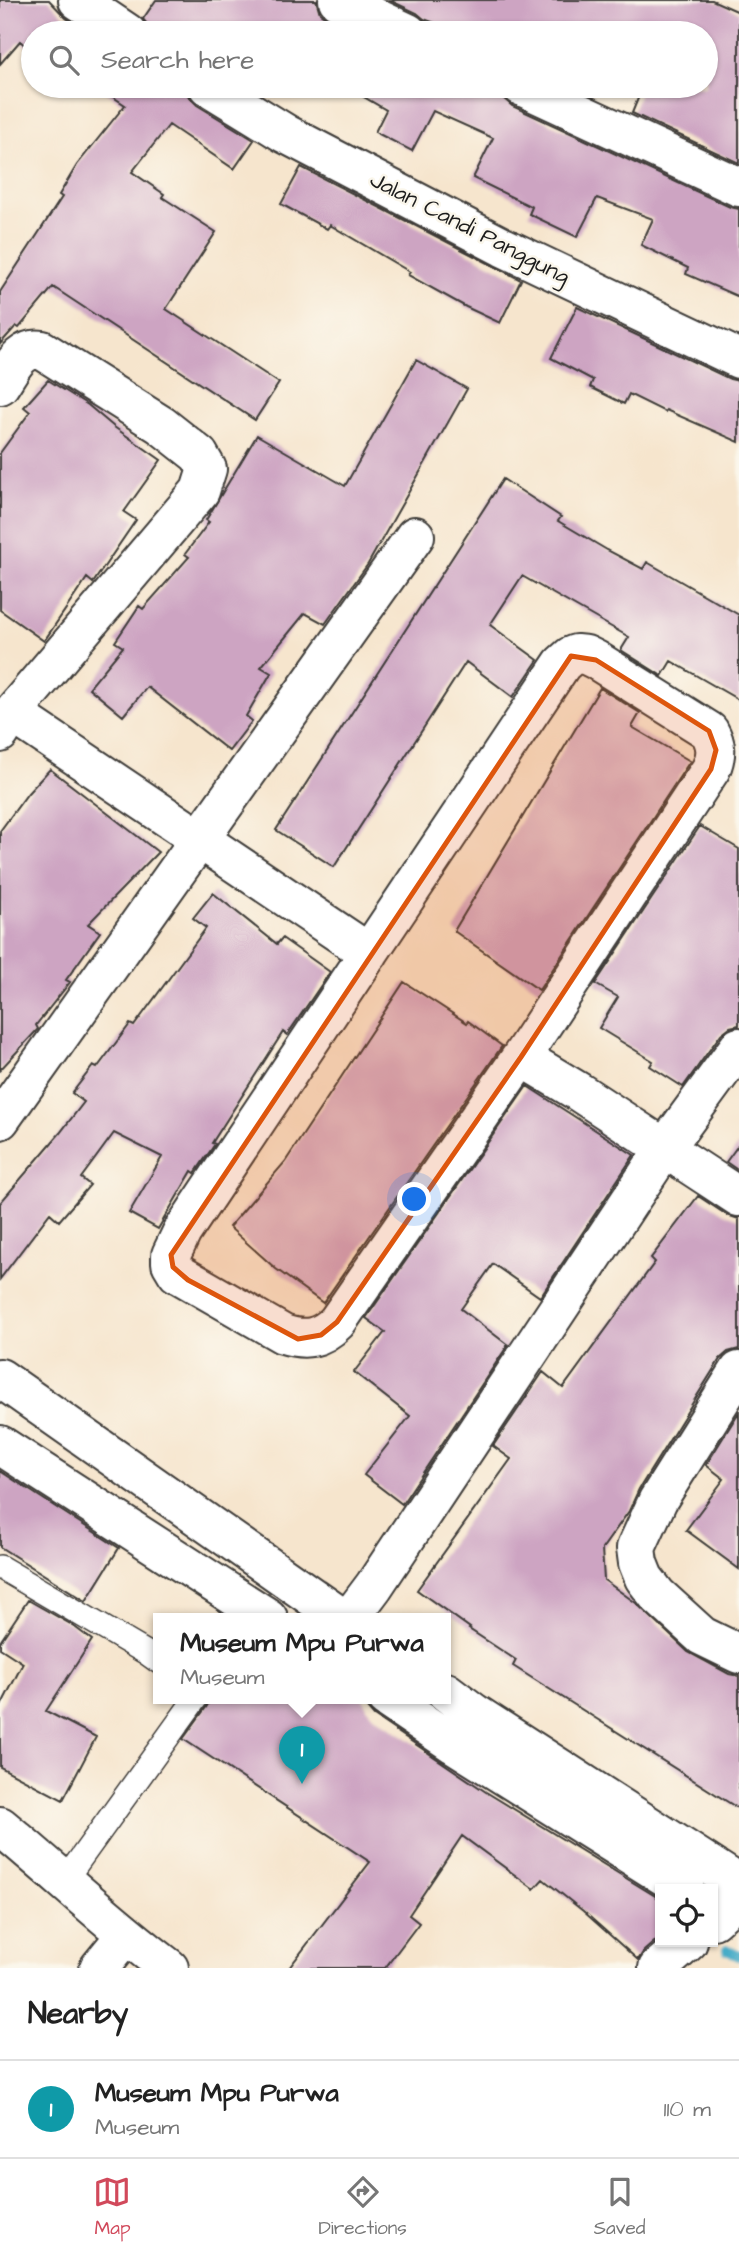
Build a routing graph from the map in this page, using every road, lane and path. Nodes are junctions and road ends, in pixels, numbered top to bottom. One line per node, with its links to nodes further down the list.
1 (78, 0): 3 (street)
2 (338, 0): 4 (street)
3 (109, 21)
4 (383, 21)
5 (228, 98): 8 (street, Jalan Candi Panggung)
6 (547, 98): 7 (street)
7 (739, 187)
8 (739, 359)
9 (0, 385): 11 (street)
10 (415, 536): 12 (street)
11 (6, 723): 12 (street)
12 (198, 840): 13 (street); 16 (street)
13 (369, 953): 15 (street); 15 (street)
14 (739, 1047): 17 (street)
15 (521, 1058): 17 (street)
16 (0, 1120)
17 (665, 1148): 18 (street); 25 (street)
18 (739, 1197)
19 (739, 1371): 26 (street)
20 (0, 1378): 24 (street)
21 (0, 1445): 23 (street)
22 (0, 1567): 27 (lane)
23 (256, 1613)
24 (335, 1613)
25 (354, 1613)
26 (739, 1654)
27 (153, 1658)
28 (192, 1704): 32 (lane)
29 (410, 1704): 30 (street)
30 (458, 1716): 33 (street); 34 (street)
31 (0, 1826): 32 (street)
32 (65, 1880): 35 (street)
33 (678, 1884)
34 (727, 1906)
35 (125, 1935): 37 (street); 38 (street)
36 (682, 1947): 39 (street)
37 (99, 1968)
38 (169, 1968)
39 (657, 1968)

